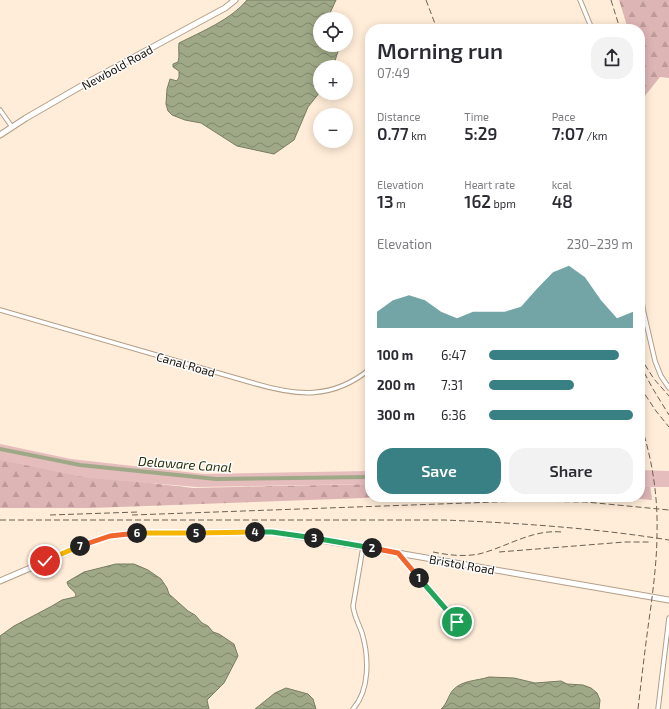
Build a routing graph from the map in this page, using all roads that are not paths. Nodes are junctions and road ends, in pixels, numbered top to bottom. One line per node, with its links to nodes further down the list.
1 (235, 0): 5 (main road, Newbold Road)
2 (580, 0): 3 (street)
3 (590, 24)
4 (0, 110): 5 (street)
5 (12, 127): 6 (main road, Newbold Road)
6 (0, 135)
7 (0, 310): 9 (street, Canal Road)
8 (645, 318): 10 (street)
9 (365, 372)
10 (669, 388)
11 (363, 546): 12 (main road, Bristol Road); 13 (main road, Bristol Road); 17 (street)
12 (398, 553): 14 (main road, Bristol Road); 16 (street)
13 (0, 580)
14 (669, 600)
15 (669, 618): 18 (street)
16 (457, 622)
17 (353, 709)
18 (658, 709)

